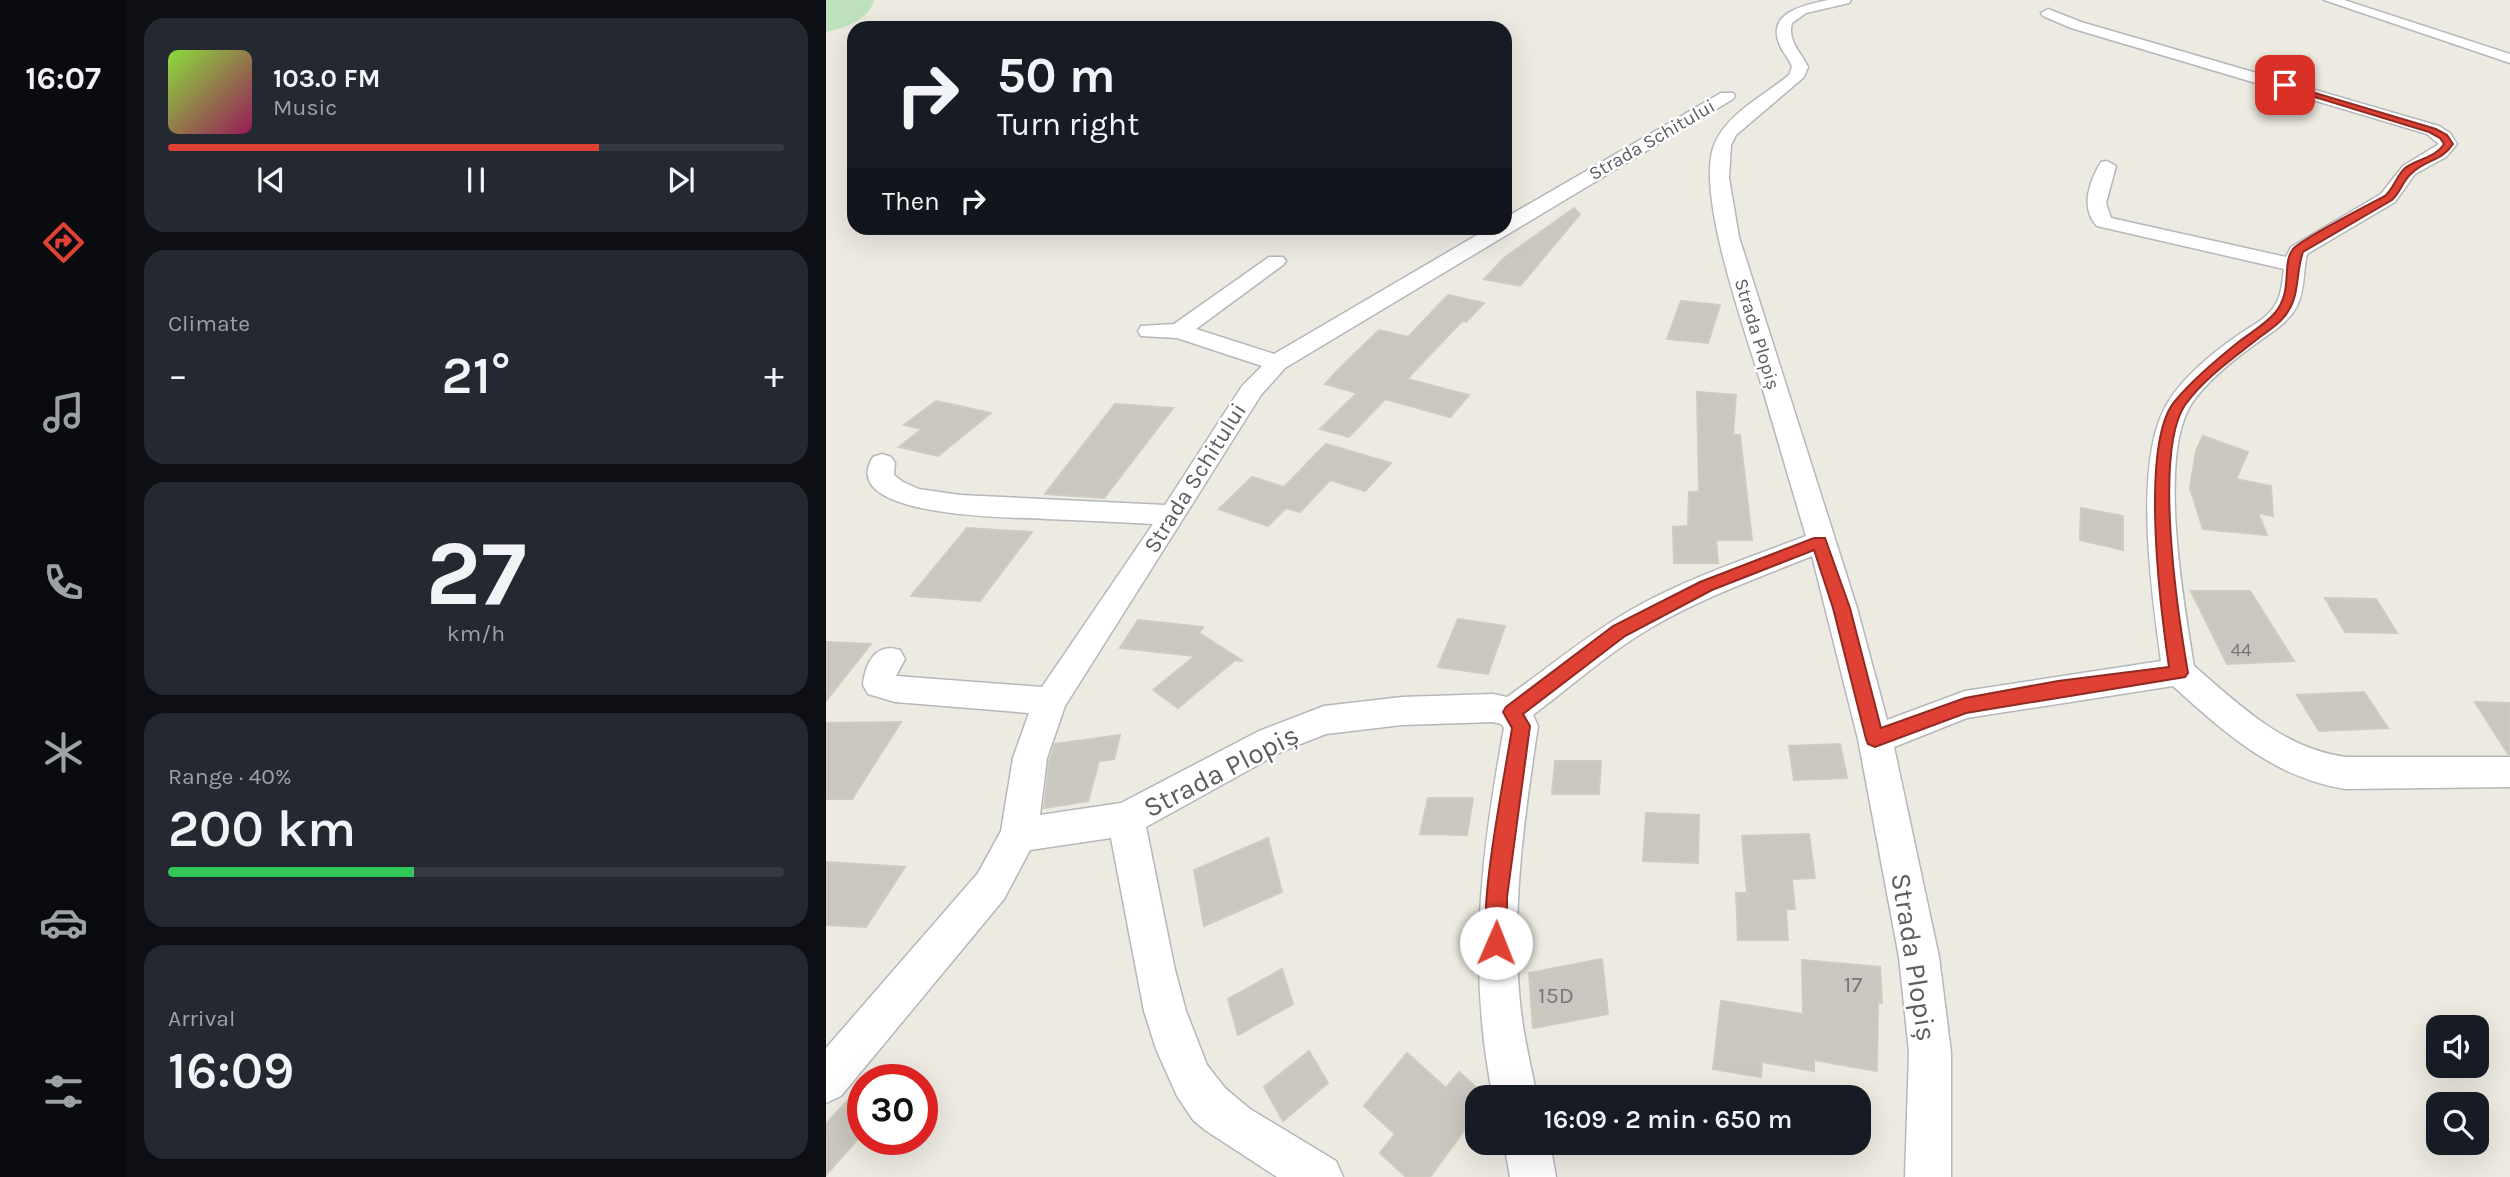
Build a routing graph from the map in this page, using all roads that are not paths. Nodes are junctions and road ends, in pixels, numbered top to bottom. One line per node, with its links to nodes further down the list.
1 (1844, 0): 16 (street, Strada Plopiș)
2 (2331, 0): 4 (street)
3 (2048, 13): 10 (street)
4 (2505, 54)
5 (1727, 96): 7 (street, Strada Schitului)
6 (2107, 166): 10 (street)
7 (1512, 222)
8 (1489, 235): 13 (street, Strada Schitului)
9 (1276, 261): 12 (street)
10 (2293, 265): 18 (street)
11 (1149, 331): 12 (street)
12 (1179, 331): 13 (street)
13 (1277, 363): 15 (street, Strada Schitului)
14 (882, 463): 15 (street)
15 (1173, 515): 19 (street, Strada Schitului)
16 (1819, 542): 20 (street); 21 (street, Strada Plopiș)
17 (888, 659): 19 (street)
18 (2179, 673): 21 (street); 22 (street)
19 (1050, 701): 24 (street, Strada Schitului)
20 (1512, 712): 23 (street, Strada Plopiș); 26 (street)
21 (1875, 739): 30 (street, Strada Plopiș)
22 (2510, 772)
23 (1126, 819): 24 (street); 28 (street)
24 (1019, 835): 25 (street, Strada Schitului)
25 (826, 1081)
26 (1513, 1085)
27 (1529, 1155): 29 (street)
28 (1320, 1177)
29 (1533, 1177)
30 (1928, 1177)

